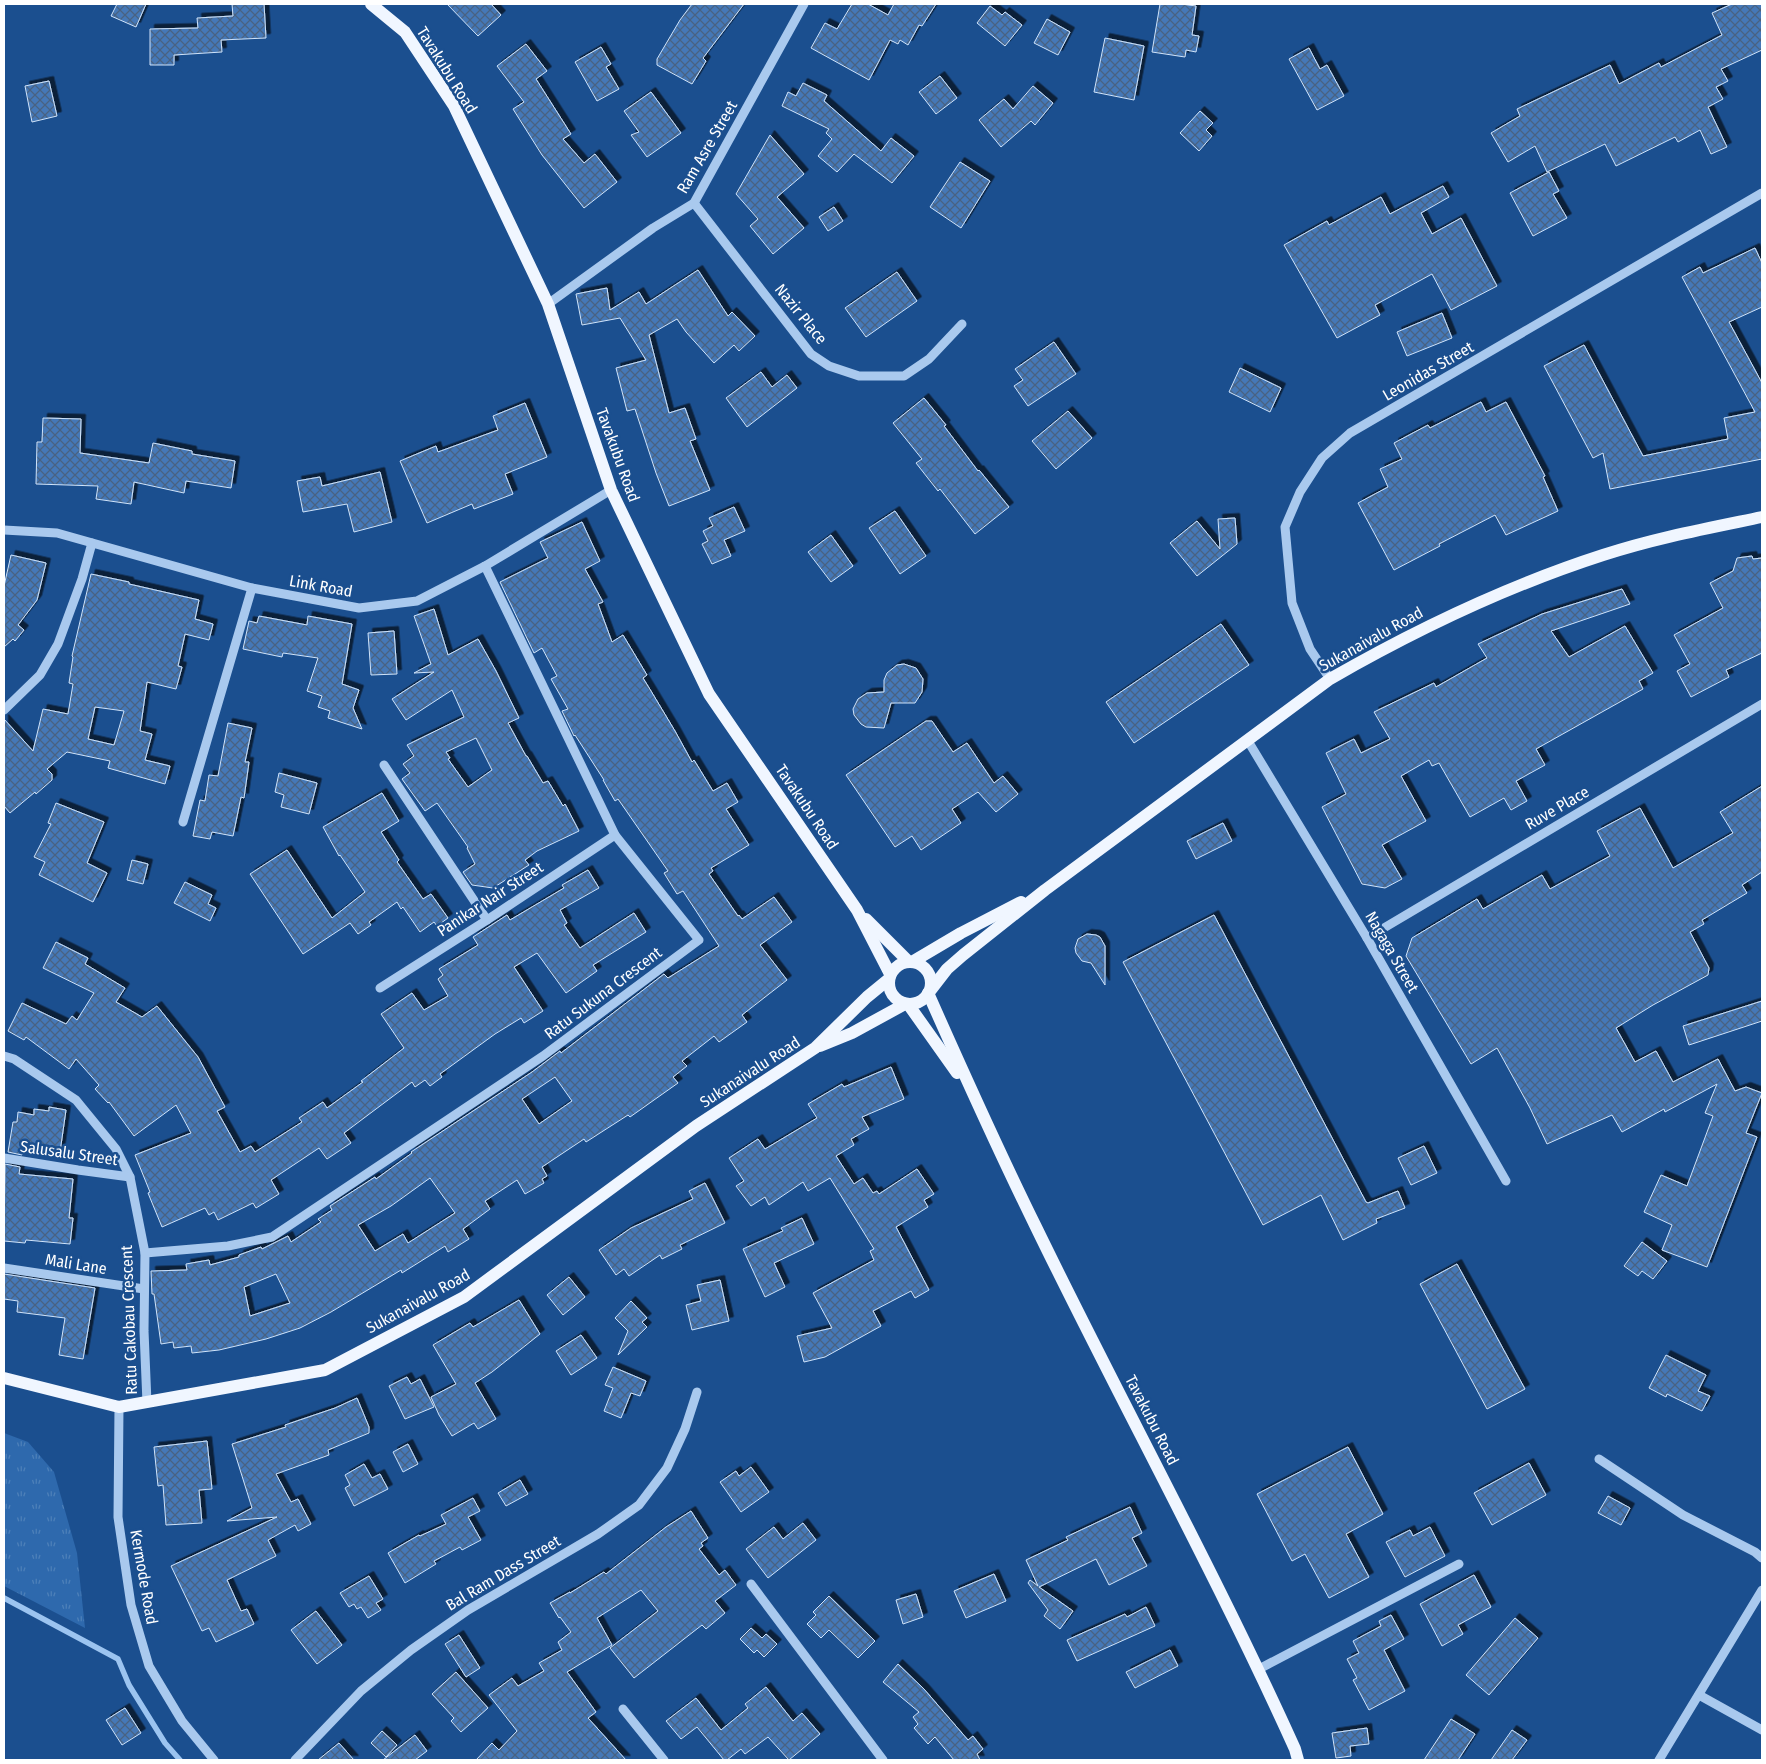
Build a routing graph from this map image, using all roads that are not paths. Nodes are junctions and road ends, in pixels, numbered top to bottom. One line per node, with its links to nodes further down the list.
1 (372, 4): 5 (main road, Tavakubu Road)
2 (804, 4): 4 (street, Ram Asre Street)
3 (1762, 193): 13 (street, Leonidas Street)
4 (694, 204): 5 (street, Ram Asre Street); 6 (street, Nazir Place)
5 (548, 304): 7 (main road, Tavakubu Road)
6 (962, 324)
7 (611, 490): 11 (street, Link Road); 21 (main road, Tavakubu Road)
8 (1762, 517): 13 (main road, Sukanaivalu Road)
9 (4, 530): 10 (street, Link Road)
10 (92, 543): 12 (street, Link Road); 15 (street)
11 (485, 566): 12 (street, Link Road); 19 (street, Ratu Sukuna Crescent)
12 (252, 588): 18 (street)
13 (1330, 679): 16 (main road, Sukanaivalu Road)
14 (1762, 704): 23 (street, Ruve Place)
15 (4, 710)
16 (1248, 741): 20 (main road, Sukanaivalu Road); 23 (street, Nagaga Street)
17 (384, 765): 22 (street)
18 (183, 822)
19 (615, 835): 22 (street, Panikar Nair Street); 35 (street, Ratu Sukuna Crescent)
20 (1045, 890): 24 (main road, Sukanaivalu Road); 27 (main road, Sukanaivalu Road)
21 (857, 910): 24 (main road, Tavakubu Road); 25 (main road, Tavakubu Road)
22 (487, 920): 26 (street, Panikar Nair Street)
23 (1367, 938): 34 (street, Nagaga Street)
24 (910, 962): 25 (main road); 27 (main road)
25 (890, 976): 28 (main road); 29 (main road, Sukanaivalu Road)
26 (380, 988)
27 (929, 992): 28 (main road); 31 (main road, Tavakubu Road)
28 (907, 1004): 29 (main road, Sukanaivalu Road); 31 (main road, Tavakubu Road)
29 (815, 1048): 40 (main road, Sukanaivalu Road)
30 (4, 1056): 33 (street, Ratu Cakobau Crescent)
31 (973, 1095): 47 (main road, Tavakubu Road)
32 (4, 1158): 33 (street, Salusalu Street)
33 (130, 1177): 35 (street, Ratu Cakobau Crescent)
34 (1506, 1182)
35 (145, 1253): 37 (street, Ratu Cakobau Crescent)
36 (4, 1268): 37 (street, Mali Lane)
37 (144, 1289): 40 (street, Ratu Cakobau Crescent)
38 (4, 1378): 41 (main road, Sukanaivalu Road)
39 (697, 1392): 52 (street, Bal Ram Dass Street)
40 (147, 1403): 41 (main road, Sukanaivalu Road)
41 (119, 1407): 51 (street, Kermode Road)
42 (1599, 1459): 43 (street)
43 (1762, 1558)
44 (1459, 1564): 47 (street)
45 (751, 1584): 54 (street)
46 (1762, 1590): 48 (street)
47 (1259, 1669): 55 (main road, Tavakubu Road)
48 (1699, 1695): 50 (street); 56 (street)
49 (623, 1710): 53 (street)
50 (1762, 1730)
51 (214, 1760)
52 (295, 1760)
53 (664, 1760)
54 (882, 1760)
55 (1298, 1760)
56 (1659, 1760)

